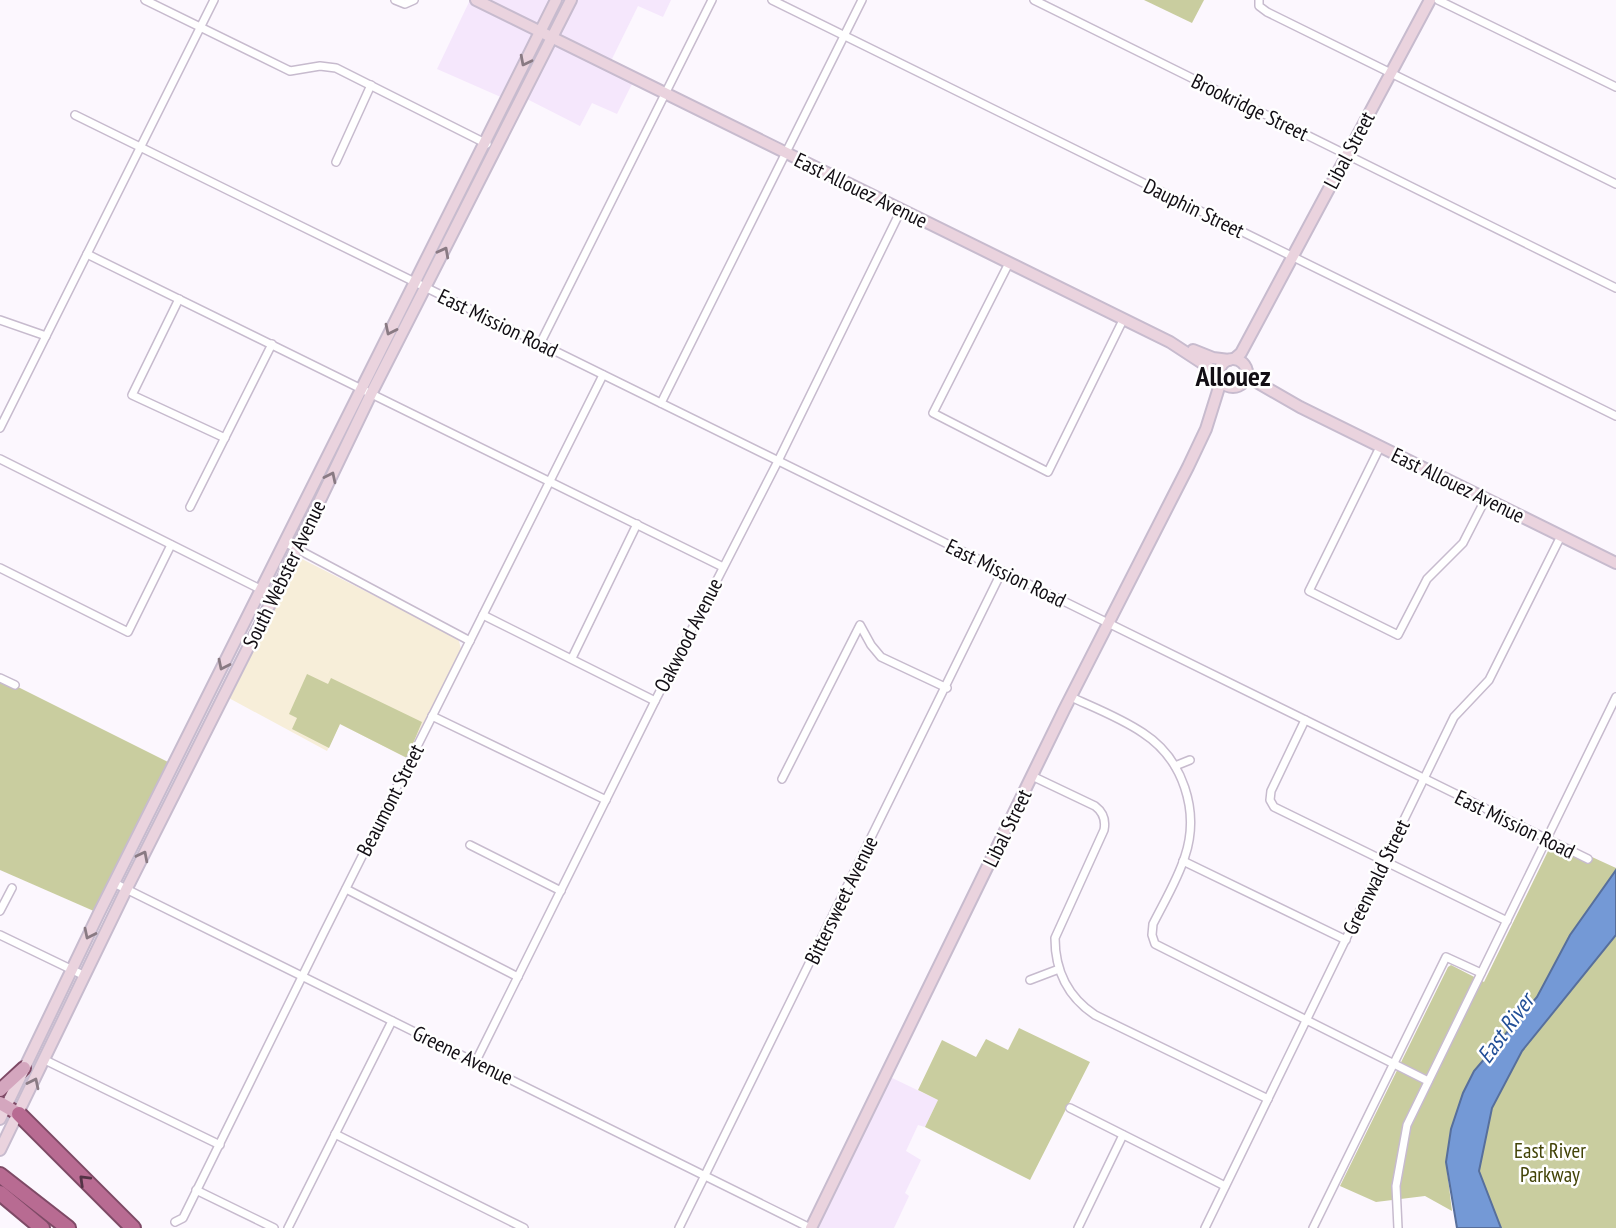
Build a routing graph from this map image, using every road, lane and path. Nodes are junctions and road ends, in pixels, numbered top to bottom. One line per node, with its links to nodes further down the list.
1 (145, 0): 15 (street)
2 (214, 0): 15 (street)
3 (395, 0): 4 (street)
4 (414, 0)
5 (476, 0): 16 (street, East Allouez Avenue)
6 (556, 0): 16 (street, South Webster Avenue)
7 (571, 0): 18 (street, South Webster Avenue)
8 (712, 0): 22 (street)
9 (772, 0): 17 (street, Dauphin Street)
10 (862, 0): 17 (street)
11 (1034, 0): 28 (street, Brookridge Street)
12 (1259, 0): 19 (street)
13 (1430, 0): 19 (street, Libal Street)
14 (1438, 0): 21 (street)
15 (200, 27): 20 (street); 25 (street)
16 (540, 32): 18 (street, East Allouez Avenue); 24 (street, South Webster Avenue, one-way to 24)
17 (844, 35): 27 (street); 33 (street, Dauphin Street)
18 (553, 38): 22 (street, East Allouez Avenue); 26 (street, South Webster Avenue)
19 (1390, 73): 28 (street, Libal Street); 30 (street)
20 (371, 86): 24 (street); 29 (street)
21 (1616, 87)
22 (666, 93): 27 (street, East Allouez Avenue); 44 (street)
23 (75, 115): 25 (street, East Mission Road)
24 (484, 143): 26 (street); 35 (street, South Webster Avenue)
25 (141, 147): 32 (street); 35 (street, East Mission Road)
26 (497, 149): 35 (street, South Webster Avenue, one-way to 26)
27 (785, 153): 31 (street, East Allouez Avenue); 51 (street)
28 (1346, 155): 33 (street, Libal Street); 36 (street, Brookridge Street)
29 (336, 162)
30 (1616, 184)
31 (901, 210): 34 (street, East Allouez Avenue); 59 (street, Oakwood Avenue)
32 (87, 254): 37 (street); 41 (street)
33 (1293, 256): 38 (street, Libal Street); 53 (street, Dauphin Street)
34 (1009, 263): 40 (street, East Allouez Avenue); 40 (street)
35 (420, 285): 44 (street, East Mission Road); 50 (street, South Webster Avenue)
36 (1616, 288)
37 (179, 299): 43 (street); 56 (street)
38 (1270, 302): 45 (street, Libal Street); 46 (street, Libal Street)
39 (0, 320): 41 (street)
40 (1123, 320): 42 (street, East Allouez Avenue)
41 (46, 336): 54 (street)
42 (1170, 342): 45 (street, East Allouez Avenue); 48 (street, East Allouez Avenue)
43 (272, 344): 50 (street); 56 (street)
44 (540, 344): 47 (street, East Mission Road)
45 (1231, 360): 46 (street); 48 (street)
46 (1247, 370): 49 (street); 52 (street, East Allouez Avenue)
47 (603, 375): 51 (street, East Mission Road); 60 (street, Beaumont Street)
48 (1220, 377): 49 (street); 55 (street, Libal Street)
49 (1238, 386): 52 (street, East Allouez Avenue); 55 (street, Libal Street)
50 (366, 392): 60 (street); 65 (street, South Webster Avenue); 67 (street, South Webster Avenue, one-way to 50)
51 (661, 403): 59 (street, East Mission Road)
52 (1300, 407): 57 (street, East Allouez Avenue)
53 (1616, 416)
54 (0, 428)
55 (1206, 429): 75 (street, Libal Street)
56 (225, 438): 62 (street)
57 (1380, 447): 61 (street, East Allouez Avenue); 61 (street)
58 (0, 459): 66 (street)
59 (778, 461): 69 (street, Oakwood Avenue); 71 (street, East Mission Road)
60 (550, 481): 63 (street); 74 (street, Beaumont Street)
61 (1486, 498): 64 (street, East Allouez Avenue)
62 (190, 507)
63 (637, 524): 69 (street); 77 (street)
64 (1561, 536): 68 (street, East Allouez Avenue); 90 (street, Greenwald Street)
65 (286, 543): 67 (street); 72 (street, South Webster Avenue)
66 (172, 545): 70 (street); 72 (street)
67 (297, 549): 73 (street, South Webster Avenue); 76 (street)
68 (1616, 563)
69 (723, 567): 83 (street, Oakwood Avenue)
70 (0, 568)
71 (1002, 572): 75 (street, East Mission Road); 80 (street, Bittersweet Avenue)
72 (261, 588): 73 (street); 97 (street, South Webster Avenue, one-way to 97)
73 (274, 596): 100 (street, South Webster Avenue, one-way to 73)
74 (482, 615): 76 (street, Beaumont Street); 77 (street)
75 (1108, 624): 81 (street, Libal Street); 85 (street, East Mission Road)
76 (470, 641): 84 (street, Beaumont Street)
77 (572, 658): 83 (street)
78 (0, 678): 79 (street)
79 (15, 685)
80 (947, 688): 89 (street); 130 (street, Bittersweet Avenue)
81 (1071, 697): 87 (street); 88 (street, Libal Street)
82 (1616, 697): 92 (street)
83 (655, 701): 91 (street, Oakwood Avenue)
84 (432, 716): 91 (street); 99 (street, Beaumont Street)
85 (1305, 720): 90 (street, East Mission Road); 96 (street)
86 (1190, 760): 87 (street)
87 (1175, 766): 95 (street)
88 (1032, 776): 106 (street); 142 (street, Libal Street)
89 (782, 779)
90 (1424, 779): 92 (street, East Mission Road); 96 (street, Greenwald Street)
91 (606, 800): 101 (street, Oakwood Avenue)
92 (1546, 839): 94 (street, East Mission Road); 103 (street)
93 (470, 845): 101 (street)
94 (1588, 859)
95 (1183, 861): 105 (street); 113 (street)
96 (1384, 862): 103 (street); 105 (street, Greenwald Street)
97 (114, 884): 100 (street, Greene Avenue); 107 (street, South Webster Avenue, one-way to 107)
98 (12, 888): 102 (street)
99 (346, 889): 110 (street); 111 (street, Beaumont Street)
100 (126, 890): 109 (street, South Webster Avenue); 111 (street, Greene Avenue)
101 (561, 891): 110 (street, Oakwood Avenue)
102 (0, 911)
103 (1507, 921): 108 (street)
104 (0, 935): 107 (street)
105 (1346, 940): 113 (street, Greenwald Street)
106 (1059, 969): 112 (street); 121 (street)
107 (71, 970): 109 (street); 118 (street, South Webster Avenue)
108 (1481, 973): 117 (street); 119 (street)
109 (85, 976): 115 (street, South Webster Avenue)
110 (518, 976): 116 (street, Oakwood Avenue)
111 (303, 977): 114 (street, Greene Avenue); 127 (street, Beaumont Street)
112 (1030, 980)
113 (1307, 1020): 117 (street); 121 (street, Greenwald Street)
114 (392, 1021): 116 (street, Greene Avenue); 125 (street)
115 (45, 1060): 122 (street, South Webster Avenue, one-way to 115); 127 (street)
116 (476, 1061): 130 (street, Greene Avenue)
117 (1394, 1064): 119 (street); 145 (street)
118 (24, 1068): 120 (main road); 122 (street, South Webster Avenue)
119 (1428, 1081): 146 (street)
120 (0, 1090)
121 (1268, 1099): 131 (street, Greenwald Street)
122 (8, 1108): 124 (street, South Webster Avenue); 128 (street, South Webster Avenue); 137 (highway, one-way to 122)
123 (1070, 1108): 126 (street)
124 (0, 1119)
125 (335, 1134): 139 (street); 140 (street)
126 (1123, 1135): 131 (street); 143 (street)
127 (220, 1144): 132 (street, Beaumont Street)
128 (1, 1147)
129 (0, 1175): 136 (highway)
130 (705, 1175): 141 (street, Bittersweet Avenue); 142 (street, Greene Avenue)
131 (1225, 1186): 144 (street, Greenwald Street)
132 (197, 1190): 134 (street, Beaumont Street); 138 (street)
133 (0, 1194): 135 (highway)
134 (174, 1222)
135 (42, 1228)
136 (68, 1228)
137 (132, 1228)
138 (274, 1228)
139 (288, 1228)
140 (524, 1228)
141 (679, 1228)
142 (811, 1228)
143 (1078, 1228)
144 (1205, 1228)
145 (1314, 1228)
146 (1398, 1228)

